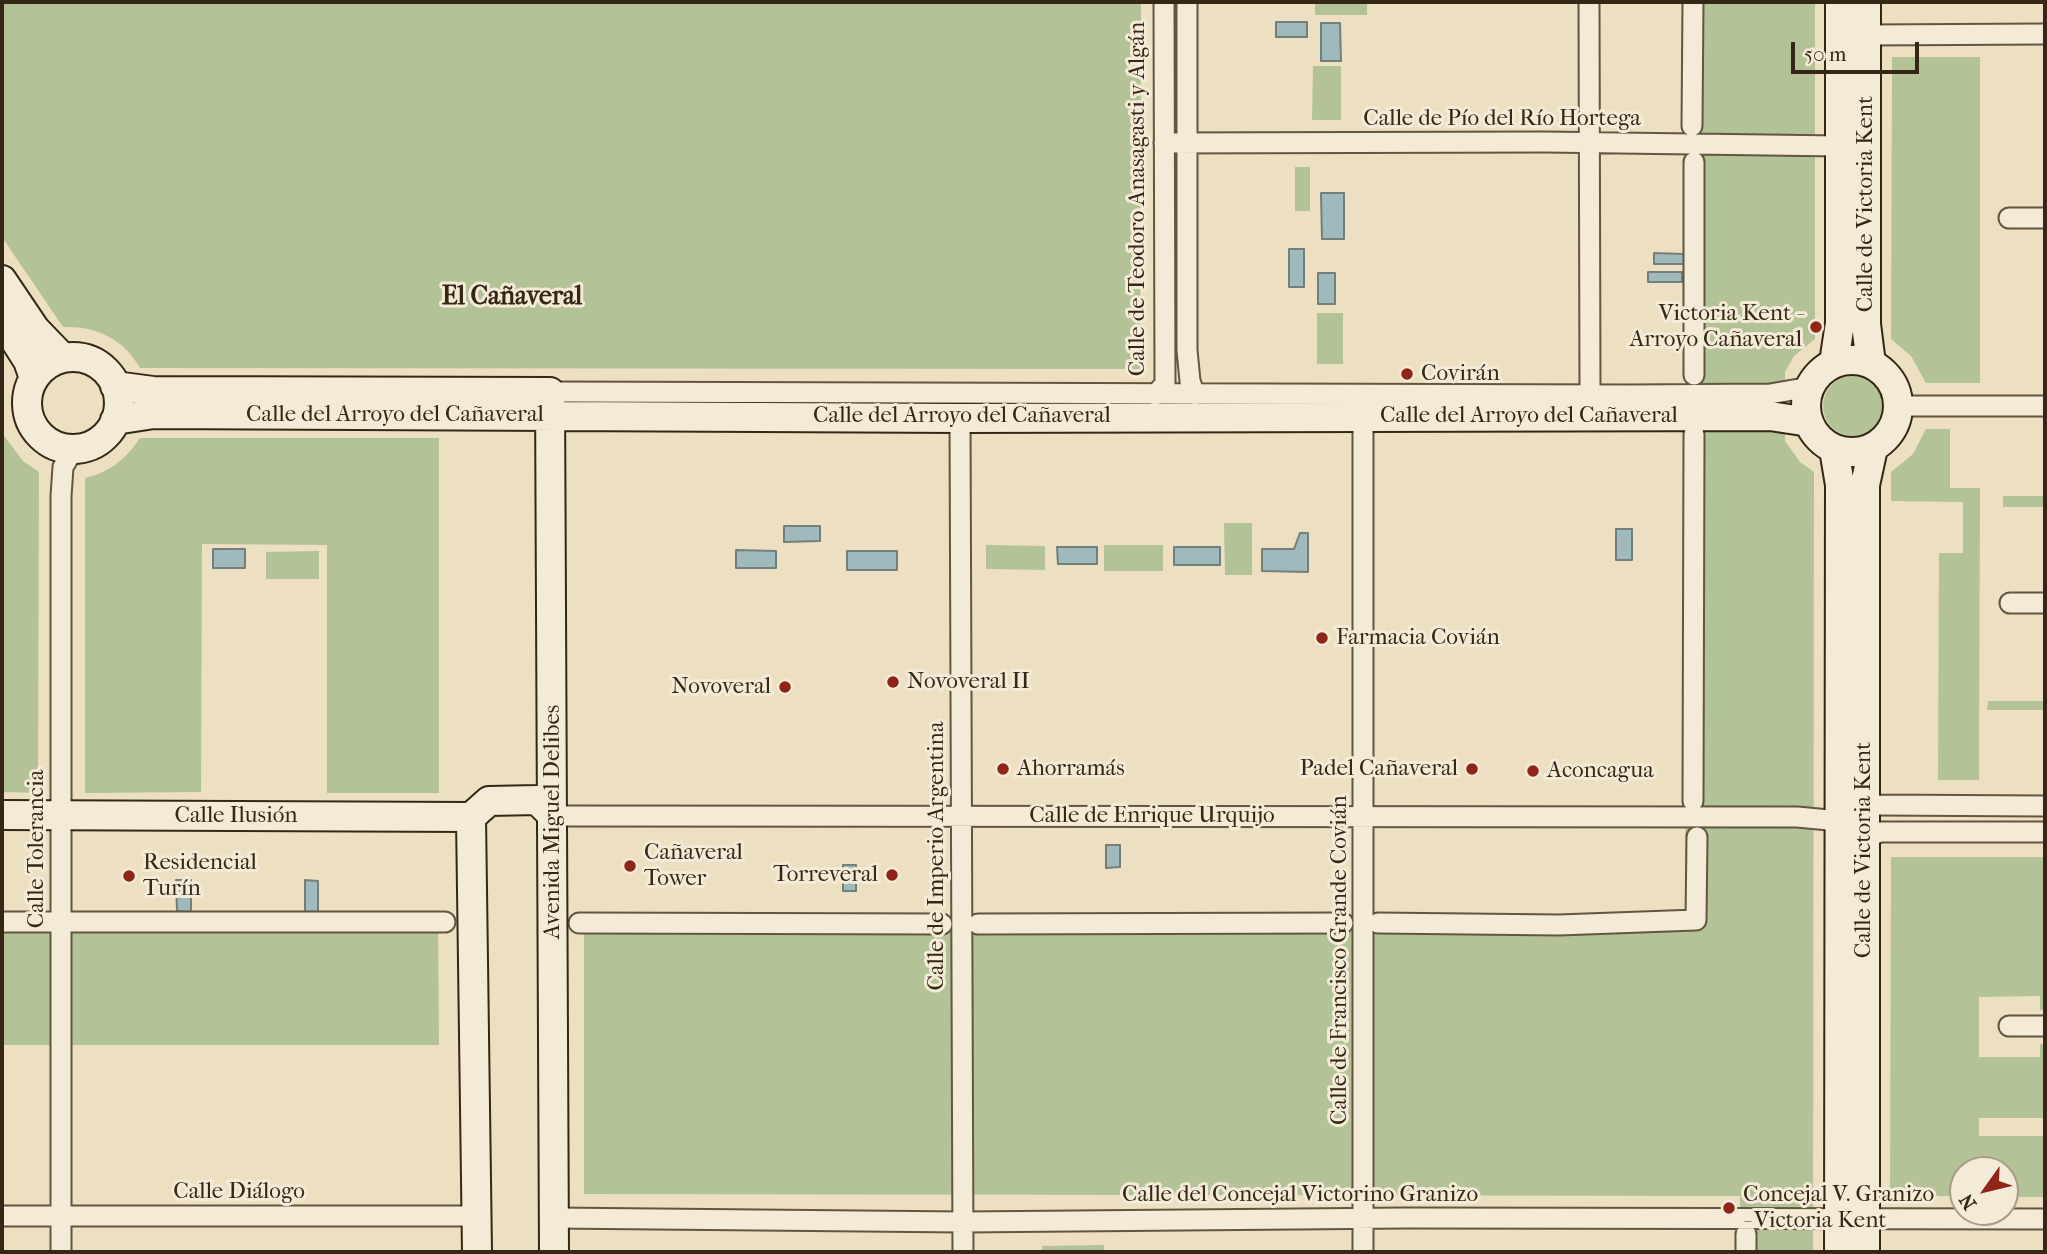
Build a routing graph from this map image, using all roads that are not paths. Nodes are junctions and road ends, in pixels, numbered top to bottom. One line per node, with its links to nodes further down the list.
1 (1164, 2): 10 (street, Calle de Teodoro Anasagasti y Algán)
2 (1187, 2): 11 (street)
3 (1589, 2): 12 (street)
4 (1693, 2): 9 (street)
5 (1840, 2): 13 (main road, Calle de Victoria Kent)
6 (1866, 2): 8 (main road, Calle de Victoria Kent)
7 (2045, 34): 8 (street)
8 (1866, 35): 21 (main road, Calle de Victoria Kent)
9 (1692, 126)
10 (1164, 143): 11 (street, Calle de Pío del Río Hortega); 27 (street, Calle de Teodoro Anasagasti y Algán)
11 (1187, 143): 12 (street, Calle de Pío del Río Hortega); 28 (street)
12 (1590, 143): 13 (street, Calle de Pío del Río Hortega); 26 (street)
13 (1840, 146): 20 (main road, Calle de Victoria Kent)
14 (1694, 162): 22 (street)
15 (2009, 218): 16 (street)
16 (2045, 218)
17 (2, 280): 19 (main road)
18 (2, 320): 23 (main road)
19 (63, 358): 23 (main road); 24 (main road)
20 (1834, 363): 21 (main road); 25 (main road)
21 (1871, 364): 30 (main road)
22 (1694, 375)
23 (34, 378): 38 (main road)
24 (115, 386): 29 (main road); 34 (main road)
25 (1810, 387): 26 (street, Calle del Arroyo del Cañaveral); 35 (main road)
26 (1590, 394): 28 (street, Calle del Arroyo del Cañaveral)
27 (1155, 395): 28 (street, Calle del Arroyo del Cañaveral); 29 (street, Calle del Arroyo del Cañaveral)
28 (1195, 395)
29 (551, 403): 33 (main road, Calle del Arroyo del Cañaveral); 34 (main road, Calle del Arroyo del Cañaveral); 47 (main road, Avenida Miguel Delibes)
30 (1898, 406): 31 (street); 37 (main road)
31 (2045, 406)
32 (1363, 416): 33 (main road, Calle del Arroyo del Cañaveral); 35 (main road, Calle del Arroyo del Cañaveral); 48 (street, Calle de Francisco Grande Covián)
33 (960, 418): 50 (street, Calle de Imperio Argentina)
34 (115, 420): 38 (main road)
35 (1809, 422): 39 (main road)
36 (1694, 434): 42 (street)
37 (1872, 448): 39 (main road); 43 (main road, Calle de Victoria Kent)
38 (74, 449): 46 (street, Calle Tolerancia)
39 (1834, 449): 52 (main road, Calle de Victoria Kent)
40 (2010, 603): 41 (street)
41 (2045, 603)
42 (1693, 801)
43 (1863, 801): 44 (street); 52 (main road, Calle de Victoria Kent)
44 (2045, 806)
45 (2, 816): 46 (main road, Calle Ilusión)
46 (61, 816): 49 (main road, Calle Ilusión); 56 (street, Calle Tolerancia)
47 (553, 816): 49 (main road, Calle de Enrique Urquijo); 50 (street, Calle de Enrique Urquijo); 67 (main road, Avenida Miguel Delibes)
48 (1364, 816): 50 (street, Calle de Enrique Urquijo); 52 (street, Calle de Enrique Urquijo); 68 (street, Calle de Francisco Grande Covián)
49 (471, 817): 66 (main road)
50 (962, 817): 71 (street, Calle de Imperio Argentina)
51 (2045, 832): 52 (street)
52 (1852, 835): 69 (main road, Calle de Victoria Kent)
53 (1697, 837): 59 (street)
54 (2, 922): 56 (street)
55 (445, 922): 56 (street)
56 (61, 923): 64 (street, Calle Tolerancia)
57 (579, 923): 60 (street)
58 (1343, 923): 61 (street)
59 (1378, 923)
60 (942, 924)
61 (978, 924)
62 (2009, 1026): 63 (street)
63 (2045, 1026)
64 (62, 1215): 65 (street, Calle Diálogo); 66 (street, Calle Diálogo); 72 (street, Calle Tolerancia)
65 (2, 1216)
66 (477, 1216): 73 (main road)
67 (554, 1218): 71 (street, Calle del Concejal Victorino Granizo); 74 (main road, Avenida Miguel Delibes)
68 (1364, 1218): 69 (street, Calle del Concejal Victorino Granizo); 71 (street, Calle del Concejal Victorino Granizo); 76 (street, Calle de Francisco Grande Covián)
69 (1852, 1219): 70 (street, Calle del Concejal Victorino Granizo); 77 (main road, Calle de Victoria Kent); 78 (main road, Calle de Victoria Kent)
70 (2045, 1219)
71 (963, 1222): 75 (street, Calle de Imperio Argentina)
72 (61, 1252)
73 (477, 1252)
74 (554, 1252)
75 (963, 1252)
76 (1363, 1252)
77 (1839, 1252)
78 (1865, 1252)

